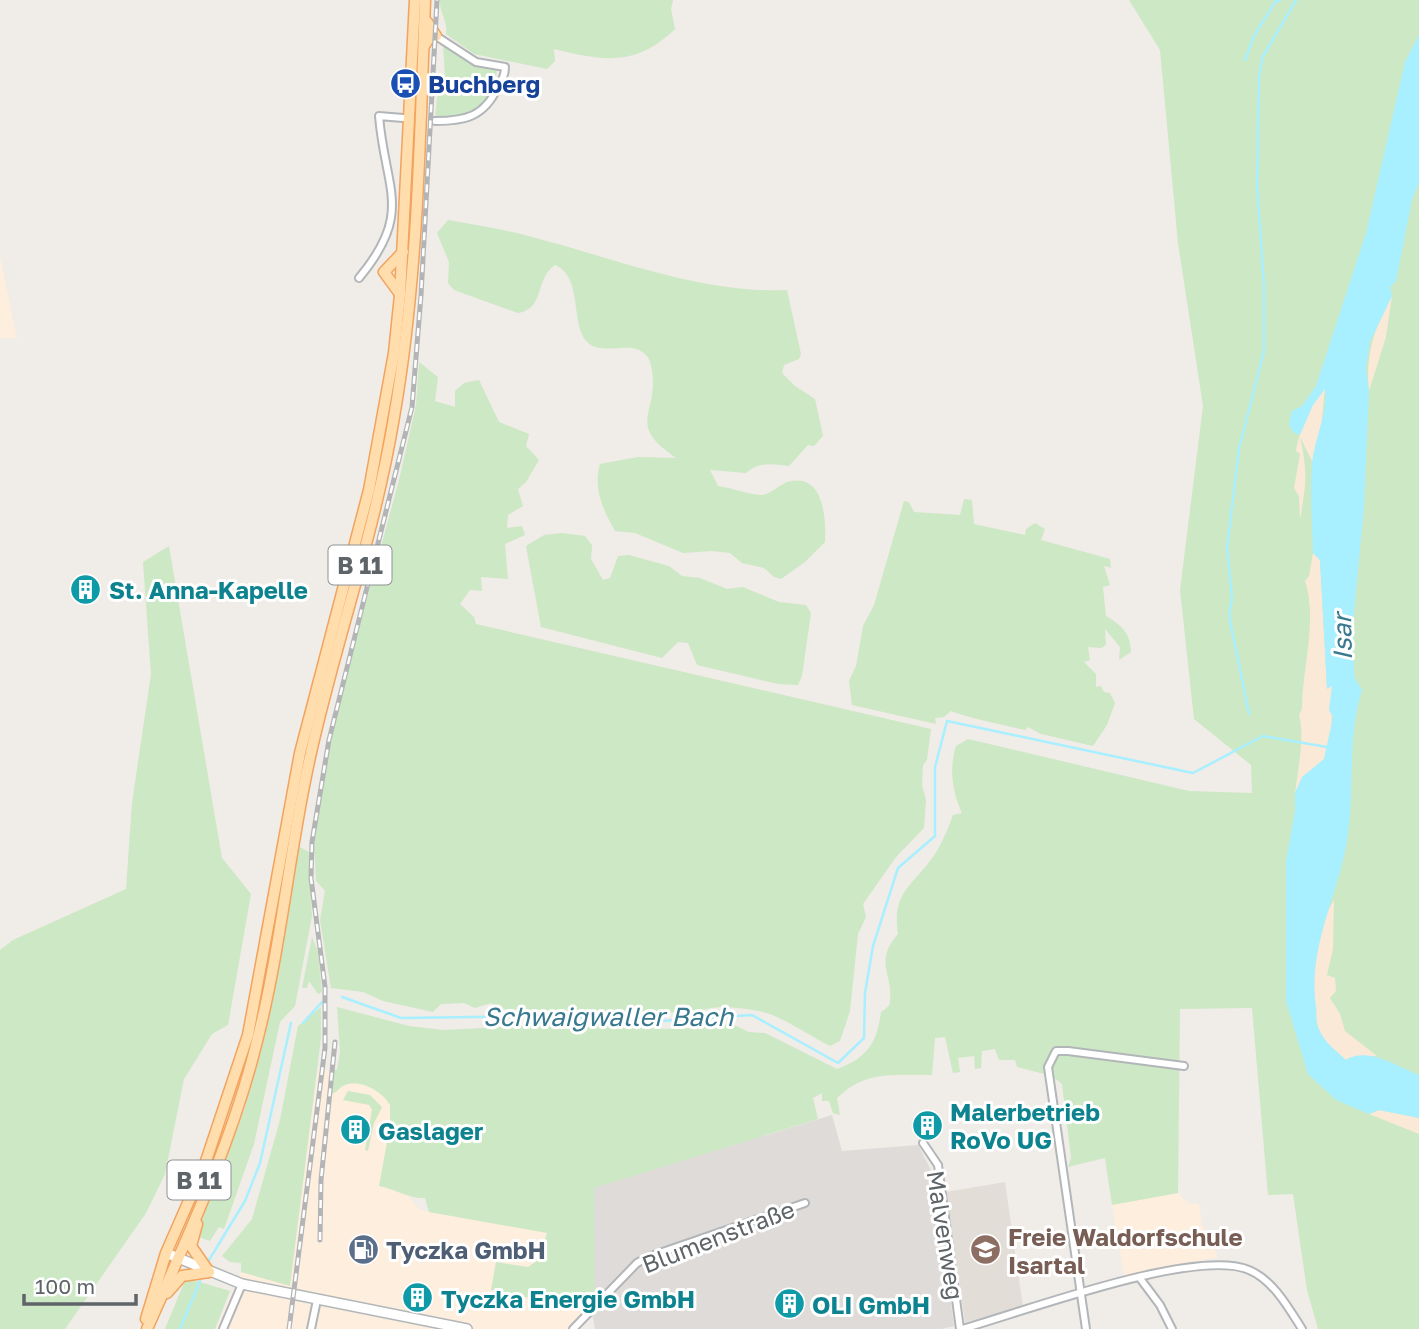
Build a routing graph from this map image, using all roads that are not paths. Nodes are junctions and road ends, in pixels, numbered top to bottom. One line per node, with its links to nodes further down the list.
1 (415, 0): 8 (main road, B 11)
2 (425, 0): 3 (main road, B 11)
3 (425, 16): 4 (main road); 5 (main road, B 11)
4 (436, 36): 5 (main road); 7 (street)
5 (424, 47): 15 (main road, B 11)
6 (402, 118): 9 (street)
7 (435, 121)
8 (403, 252): 10 (main road); 12 (main road, B 11)
9 (369, 266): 10 (street); 11 (street)
10 (384, 272): 12 (main road)
11 (359, 278)
12 (400, 295): 17 (main road, B 11)
13 (1184, 1066): 22 (street)
14 (923, 1143): 31 (street, Malvenweg)
15 (201, 1201): 18 (main road, B 11); 19 (main road)
16 (805, 1203): 30 (street, Blumenstraße)
17 (166, 1253): 18 (street); 26 (main road, B 11)
18 (177, 1257): 19 (street); 24 (main road, B 11)
19 (209, 1272): 21 (street); 24 (main road)
20 (1139, 1277): 22 (street); 33 (street); 34 (street)
21 (242, 1284): 23 (street); 27 (street)
22 (1080, 1294): 25 (street); 32 (street)
23 (317, 1300): 28 (street); 29 (street)
24 (156, 1307): 26 (main road, B 11)
25 (985, 1326): 31 (street)
26 (145, 1329)
27 (223, 1329)
28 (311, 1329)
29 (467, 1329)
30 (573, 1329)
31 (961, 1329)
32 (1086, 1329)
33 (1172, 1329)
34 (1301, 1329)

